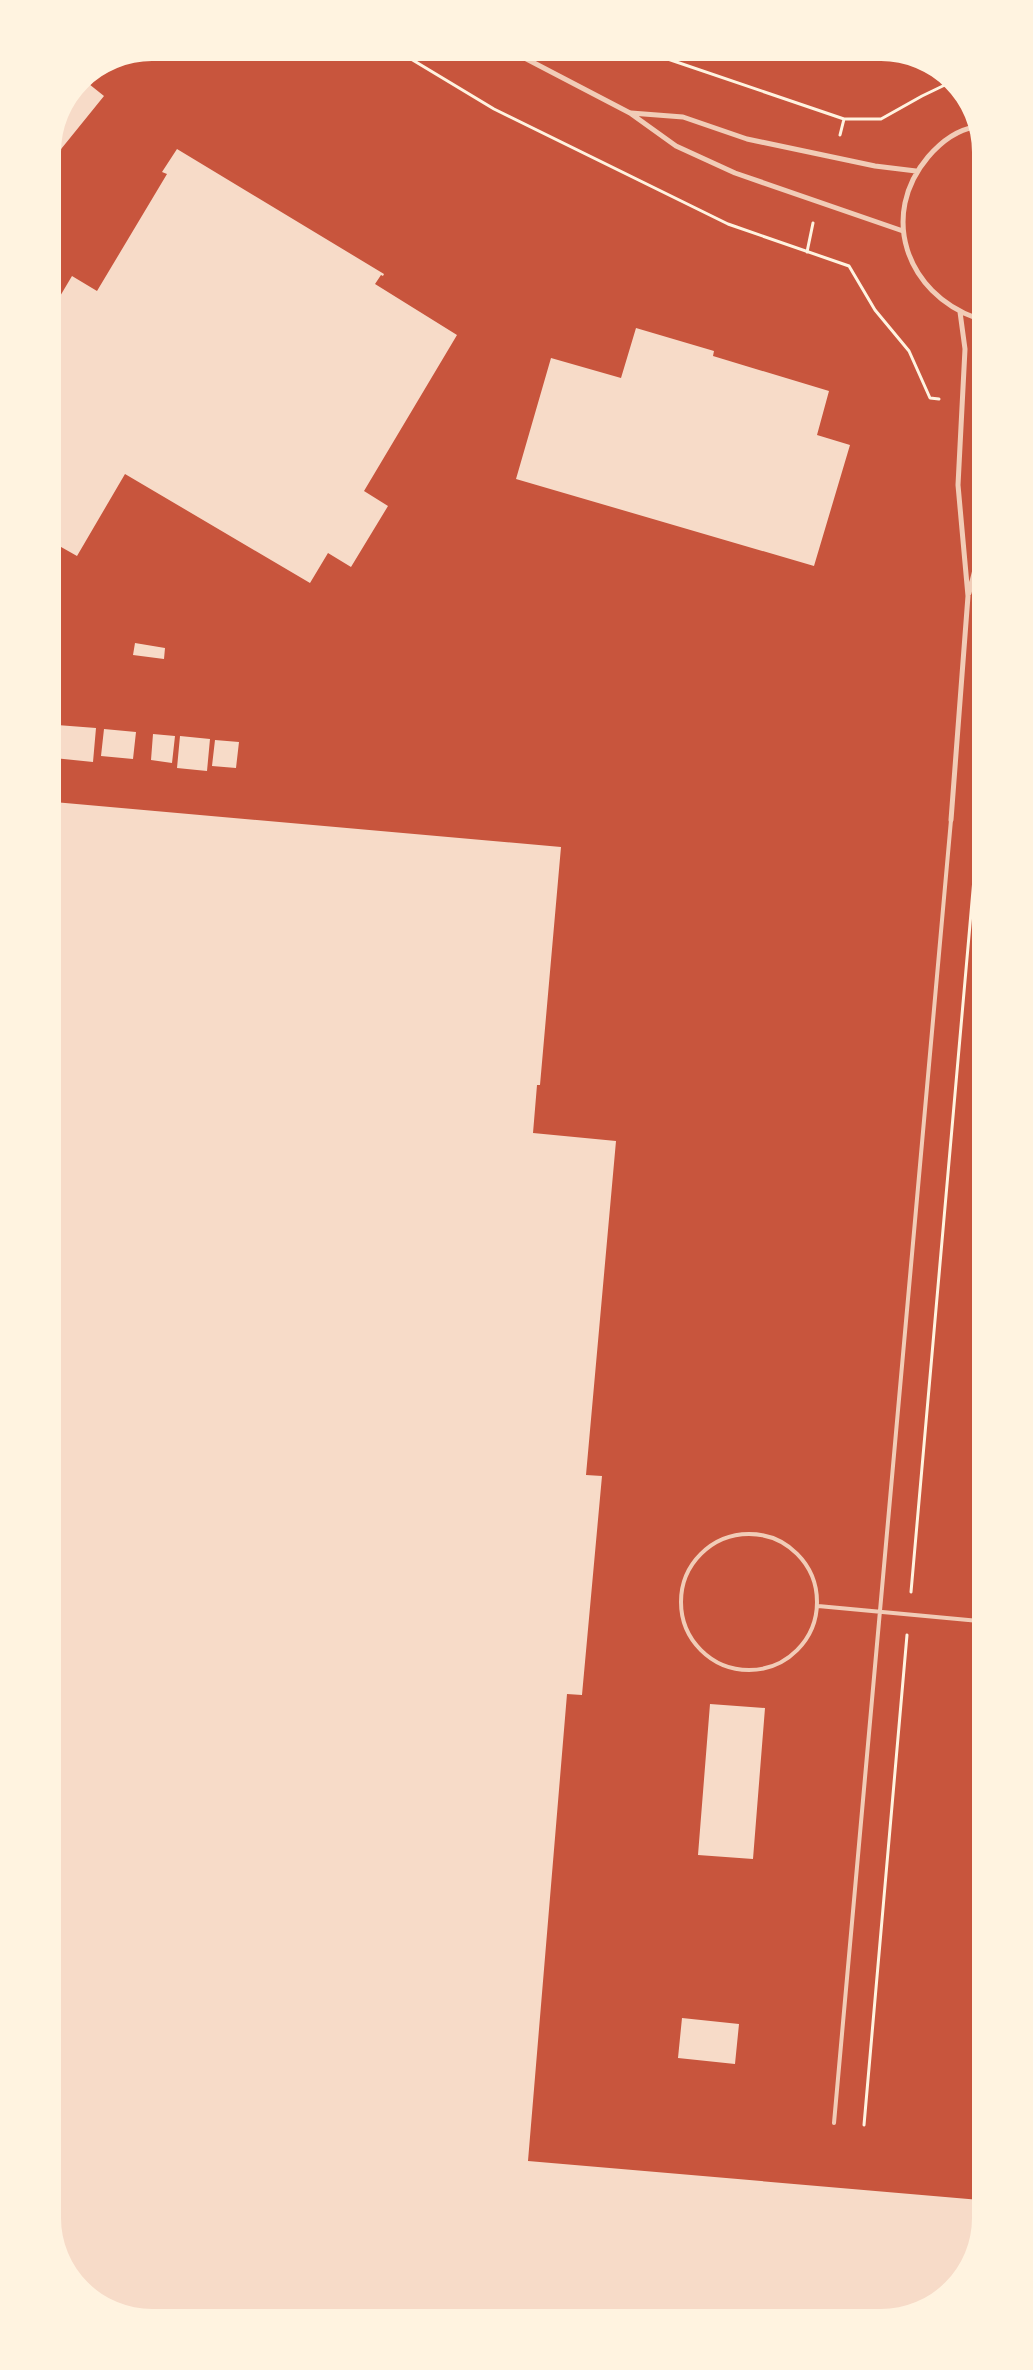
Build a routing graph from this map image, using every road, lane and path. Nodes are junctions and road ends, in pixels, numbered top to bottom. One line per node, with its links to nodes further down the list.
1 (414, 61): 11 (path)
2 (530, 61): 5 (street)
3 (674, 61): 4 (path)
4 (943, 86)
5 (630, 113): 7 (street); 8 (street)
6 (969, 128): 7 (street)
7 (916, 171): 8 (street)
8 (903, 231): 9 (street)
9 (960, 312): 10 (street); 11 (street)
10 (972, 316)
11 (964, 401): 13 (street)
12 (972, 581): 13 (street)
13 (968, 596): 14 (street)
14 (951, 820): 17 (lane)
15 (972, 902): 18 (path)
16 (818, 1606): 16 (lane); 17 (lane)
17 (879, 1613): 18 (lane); 20 (lane)
18 (909, 1615): 19 (lane); 21 (path)
19 (972, 1620)
20 (834, 2123)
21 (864, 2125)

